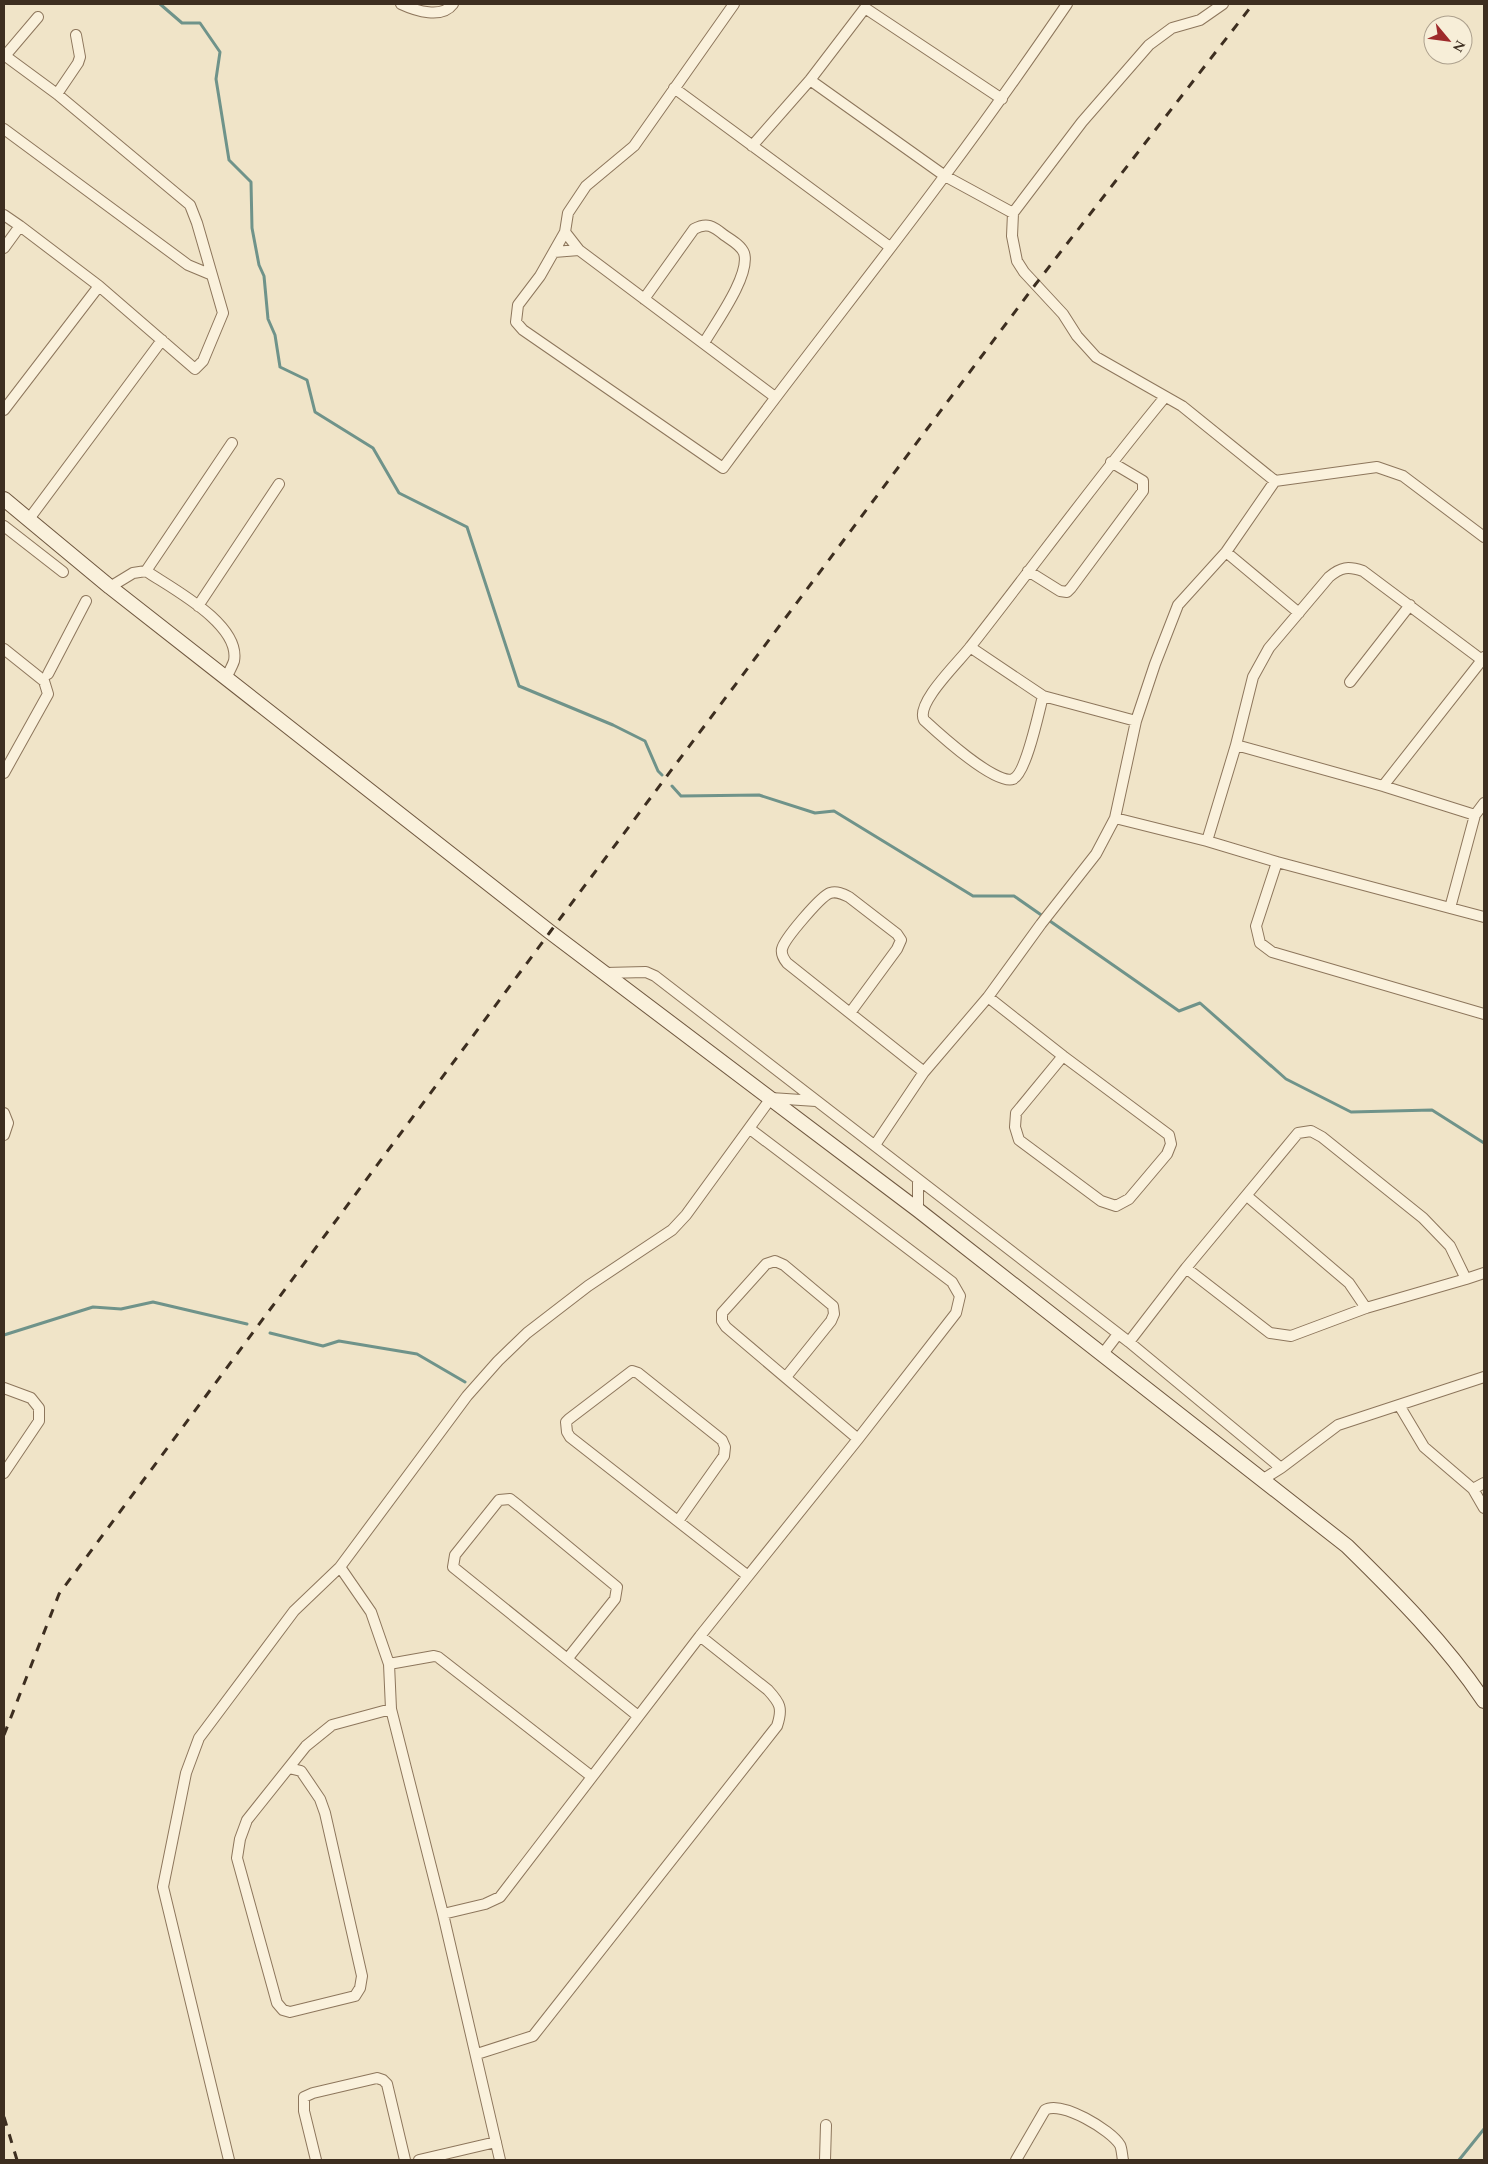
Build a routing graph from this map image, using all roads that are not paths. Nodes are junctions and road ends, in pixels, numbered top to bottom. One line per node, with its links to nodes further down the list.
1 (401, 4): 2 (street)
2 (453, 4)
3 (1067, 4): 13 (street)
4 (1223, 4): 17 (street)
5 (728, 6): 11 (street)
6 (867, 6): 10 (street); 13 (street)
7 (38, 17): 9 (street)
8 (76, 34): 12 (street)
9 (4, 56): 12 (street)
10 (810, 80): 15 (street); 16 (street)
11 (674, 88): 15 (street); 20 (street)
12 (57, 94): 25 (street)
13 (1002, 99): 16 (street)
14 (4, 128): 25 (street)
15 (752, 146): 21 (street)
16 (945, 176): 17 (street); 21 (street)
17 (1013, 213): 31 (street)
18 (4, 215): 19 (street)
19 (20, 226): 22 (street); 26 (street)
20 (565, 232): 23 (street); 24 (street)
21 (890, 247): 30 (street)
22 (4, 248)
23 (579, 250): 24 (street); 27 (street)
24 (554, 252): 30 (street)
25 (212, 275): 28 (street)
26 (99, 286): 28 (street); 32 (street)
27 (644, 299): 29 (street); 29 (street)
28 (162, 340): 38 (street)
29 (704, 343): 30 (street)
30 (775, 397)
31 (1165, 397): 34 (street); 35 (street)
32 (4, 410)
33 (232, 443): 42 (street)
34 (1111, 462): 43 (street); 43 (street)
35 (1275, 481): 40 (street); 41 (street)
36 (279, 484): 48 (street)
37 (4, 499): 38 (street)
38 (29, 519): 45 (street)
39 (4, 526): 44 (street)
40 (1484, 537)
41 (1226, 552): 49 (street); 57 (street)
42 (146, 571): 45 (street); 48 (street)
43 (1028, 571): 50 (street)
44 (63, 572)
45 (110, 587): 54 (street)
46 (86, 601): 53 (street)
47 (1410, 605): 49 (street); 52 (street); 55 (street)
48 (198, 606): 54 (street)
49 (1299, 613): 58 (street)
50 (970, 648): 56 (street); 56 (street)
51 (4, 649): 59 (street)
52 (1483, 659): 60 (street)
53 (48, 674)
54 (226, 679): 68 (street)
55 (1350, 682)
56 (1043, 696): 57 (street)
57 (1136, 722): 63 (street)
58 (1236, 745): 60 (street); 64 (street)
59 (5, 769)
60 (1383, 786): 62 (street)
61 (1484, 803): 62 (street)
62 (1475, 815): 66 (street)
63 (1115, 818): 64 (street); 69 (street)
64 (1207, 841): 65 (street)
65 (1277, 862): 66 (street); 71 (street)
66 (1450, 908): 67 (street)
67 (1484, 917)
68 (605, 973): 74 (street); 75 (street)
69 (988, 997): 72 (street); 73 (street)
70 (850, 1013): 70 (street); 73 (street)
71 (1484, 1014)
72 (1063, 1056): 72 (street)
73 (924, 1072): 79 (street)
74 (771, 1098): 75 (street); 77 (street); 82 (street)
75 (816, 1101): 79 (street)
76 (4, 1113): 78 (street)
77 (750, 1129): 94 (street); 102 (street)
78 (4, 1135)
79 (875, 1145): 80 (street)
80 (918, 1180): 82 (street); 87 (street)
81 (1247, 1196): 83 (street); 85 (street); 86 (street)
82 (918, 1210): 89 (street)
83 (1186, 1268): 86 (street); 88 (street)
84 (1484, 1273): 85 (street)
85 (1466, 1279): 86 (street)
86 (1366, 1308)
87 (1118, 1334): 88 (street); 89 (street)
88 (1129, 1342): 95 (street)
89 (1102, 1355): 97 (street)
90 (786, 1377): 90 (street); 94 (street)
91 (1484, 1377): 93 (street)
92 (4, 1388): 96 (street)
93 (1399, 1405): 95 (street); 99 (street)
94 (858, 1440): 103 (street)
95 (1281, 1468): 97 (street)
96 (4, 1473)
97 (1262, 1480): 107 (street)
98 (1484, 1483): 99 (street)
99 (1474, 1489): 100 (street)
100 (1484, 1508)
101 (678, 1521): 101 (street); 103 (street)
102 (340, 1567): 106 (street); 116 (street)
103 (748, 1576): 104 (street)
104 (700, 1636): 109 (street); 113 (street)
105 (568, 1658): 105 (street); 109 (street)
106 (388, 1664): 108 (street); 111 (street)
107 (1484, 1701)
108 (391, 1709): 110 (street); 112 (street)
109 (638, 1716): 111 (street)
110 (289, 1768): 110 (street)
111 (591, 1776): 112 (street)
112 (443, 1914): 113 (street)
113 (477, 2054): 115 (street)
114 (826, 2125): 121 (street)
115 (496, 2142): 119 (street); 120 (street)
116 (228, 2160)
117 (316, 2160): 118 (street)
118 (405, 2160)
119 (420, 2160)
120 (500, 2160)
121 (825, 2160)
122 (1016, 2160): 123 (street)
123 (1123, 2160)

